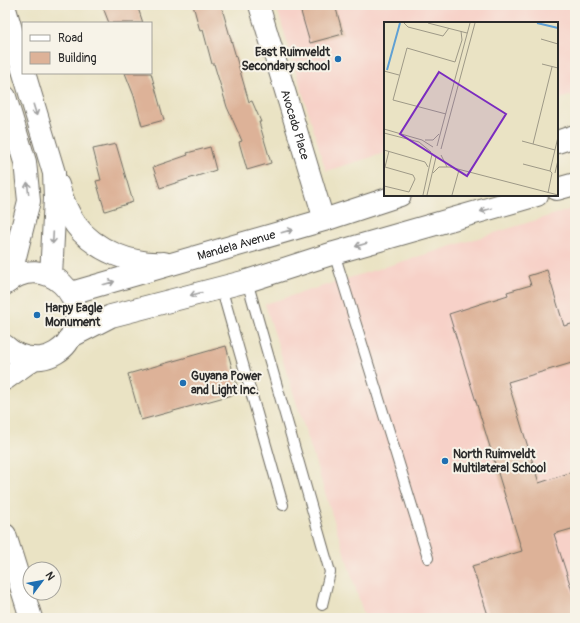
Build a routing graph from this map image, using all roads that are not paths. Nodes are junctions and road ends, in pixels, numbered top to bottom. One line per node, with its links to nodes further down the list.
1 (259, 5): 13 (street, Avocado Place)
2 (5, 10): 3 (main road)
3 (22, 67)
4 (24, 74): 8 (main road, one-way to 8)
5 (5, 97): 18 (main road, one-way to 5)
6 (575, 136): 7 (main road)
7 (558, 142)
8 (54, 173): 15 (main road); 16 (main road, one-way to 16)
9 (575, 184): 10 (main road)
10 (558, 189)
11 (397, 196): 13 (main road, Mandela Avenue)
12 (533, 196): 14 (main road, one-way to 14)
13 (324, 220): 15 (main road, Mandela Avenue, one-way to 13)
14 (334, 253): 17 (main road); 27 (lane)
15 (182, 262): 20 (main road, Mandela Avenue, one-way to 15)
16 (51, 276): 18 (main road); 20 (main road)
17 (247, 281): 19 (main road); 28 (lane)
18 (7, 282)
19 (222, 288): 21 (main road, one-way to 21); 25 (lane)
20 (71, 294): 21 (main road)
21 (72, 336): 23 (main road)
22 (5, 346): 23 (main road)
23 (33, 359): 24 (main road)
24 (5, 379)
25 (283, 505)
26 (6, 539): 29 (main road)
27 (428, 558)
28 (322, 605)
29 (31, 618)

